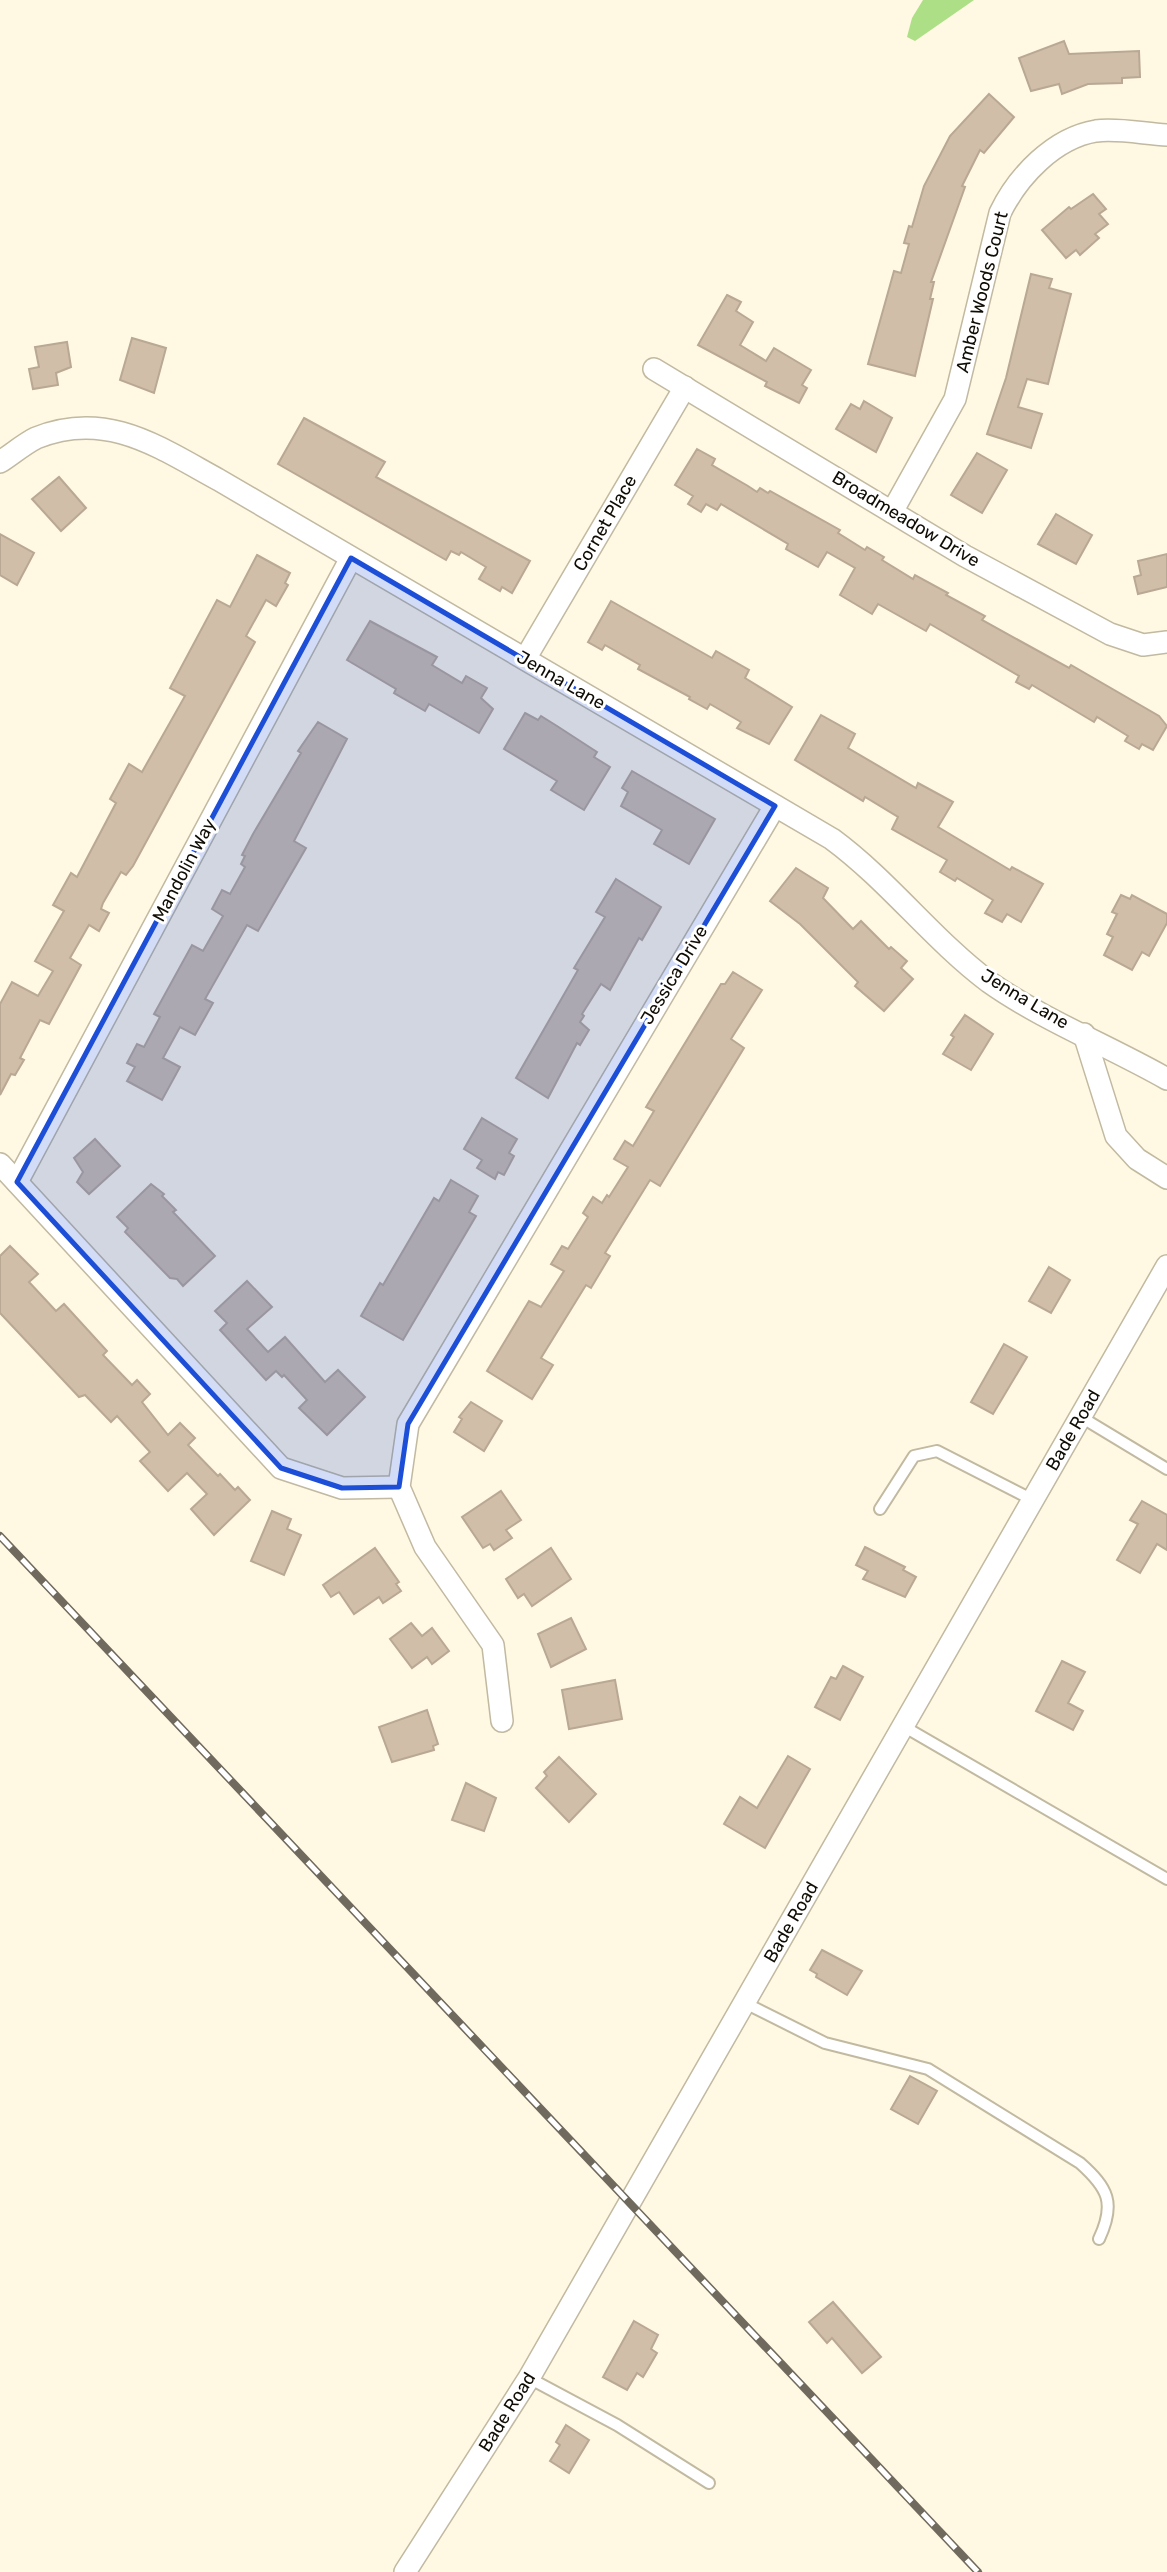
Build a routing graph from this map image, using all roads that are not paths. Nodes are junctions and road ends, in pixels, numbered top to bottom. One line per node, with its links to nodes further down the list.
1 (1167, 135): 5 (street, Amber Woods Court)
2 (654, 369): 3 (street, Broadmeadow Drive)
3 (685, 387): 5 (street, Broadmeadow Drive); 8 (street, Cornet Place)
4 (0, 462): 6 (street, Jenna Lane)
5 (892, 512): 7 (street, Broadmeadow Drive)
6 (351, 558): 8 (street, Jenna Lane); 14 (street, Mandolin Way)
7 (1167, 642)
8 (525, 659): 9 (street, Jenna Lane)
9 (775, 806): 10 (street, Jenna Lane); 18 (street, Jessica Drive)
10 (1084, 1034): 11 (street, Jenna Lane); 13 (street, Jenna Lane)
11 (1167, 1079)
12 (0, 1164): 14 (street)
13 (1167, 1178)
14 (17, 1182): 18 (street)
15 (1167, 1266): 16 (street, Bade Road)
16 (1081, 1417): 17 (lane); 19 (street, Bade Road)
17 (1167, 1469)
18 (399, 1487): 21 (street)
19 (1033, 1500): 20 (lane); 22 (street, Bade Road)
20 (880, 1508)
21 (502, 1721)
22 (904, 1726): 23 (lane); 24 (street, Bade Road)
23 (1167, 1879)
24 (745, 2003): 25 (lane); 26 (street, Bade Road)
25 (1099, 2239)
26 (529, 2378): 27 (lane); 28 (street, Bade Road)
27 (709, 2483)
28 (405, 2572)

